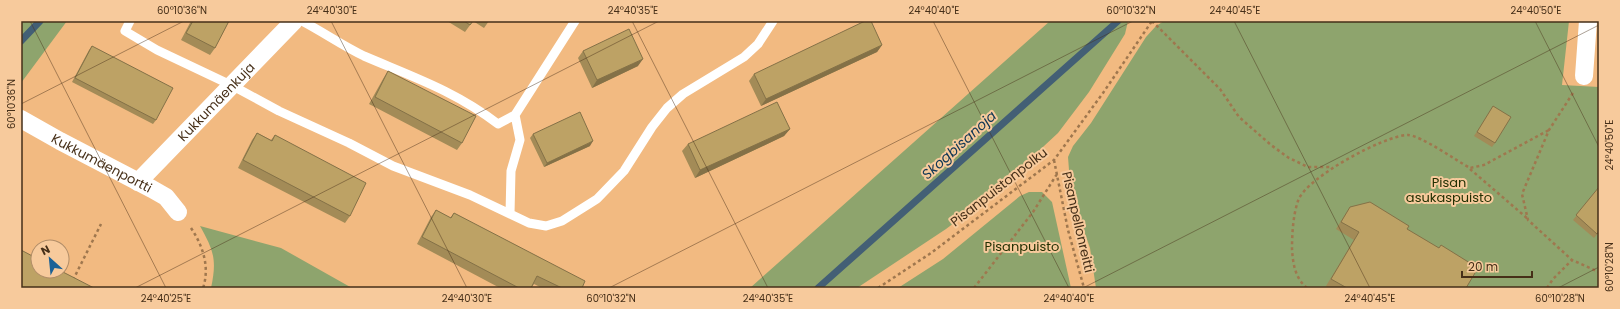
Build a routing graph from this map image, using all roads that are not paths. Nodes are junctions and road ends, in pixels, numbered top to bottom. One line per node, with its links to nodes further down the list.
1 (130, 21): 8 (lane)
2 (294, 21): 8 (street, Kukkumäenkuja)
3 (302, 21): 9 (lane)
4 (575, 21): 9 (lane)
5 (773, 21): 13 (lane)
6 (1588, 21): 7 (street)
7 (1584, 76)
8 (233, 86): 11 (street, Kukkumäenkuja); 13 (lane)
9 (515, 115): 13 (lane)
10 (21, 119): 11 (street, Kukkumäenportti)
11 (138, 182): 12 (street, Kukkumäenportti)
12 (178, 212)
13 (510, 214)

